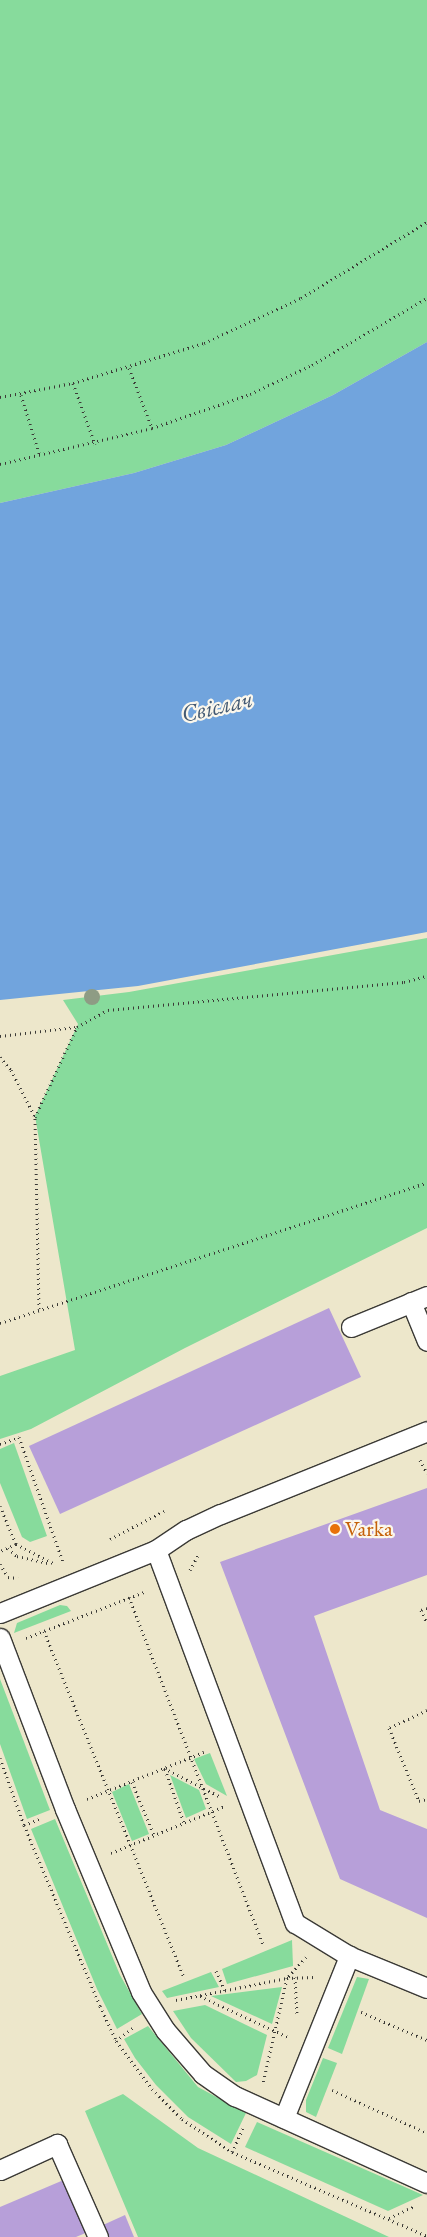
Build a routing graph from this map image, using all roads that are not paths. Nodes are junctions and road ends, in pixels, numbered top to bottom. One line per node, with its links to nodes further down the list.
1 (419, 1299): 2 (lane); 3 (lane)
2 (351, 1327)
3 (427, 1341)
4 (427, 1431): 5 (lane)
5 (156, 1550): 6 (lane); 8 (lane)
6 (0, 1613)
7 (2, 1642): 10 (lane)
8 (349, 1956): 9 (lane); 10 (lane)
9 (427, 1988)
10 (284, 2118): 12 (lane)
11 (0, 2170): 13 (lane)
12 (427, 2183)
13 (98, 2237)

